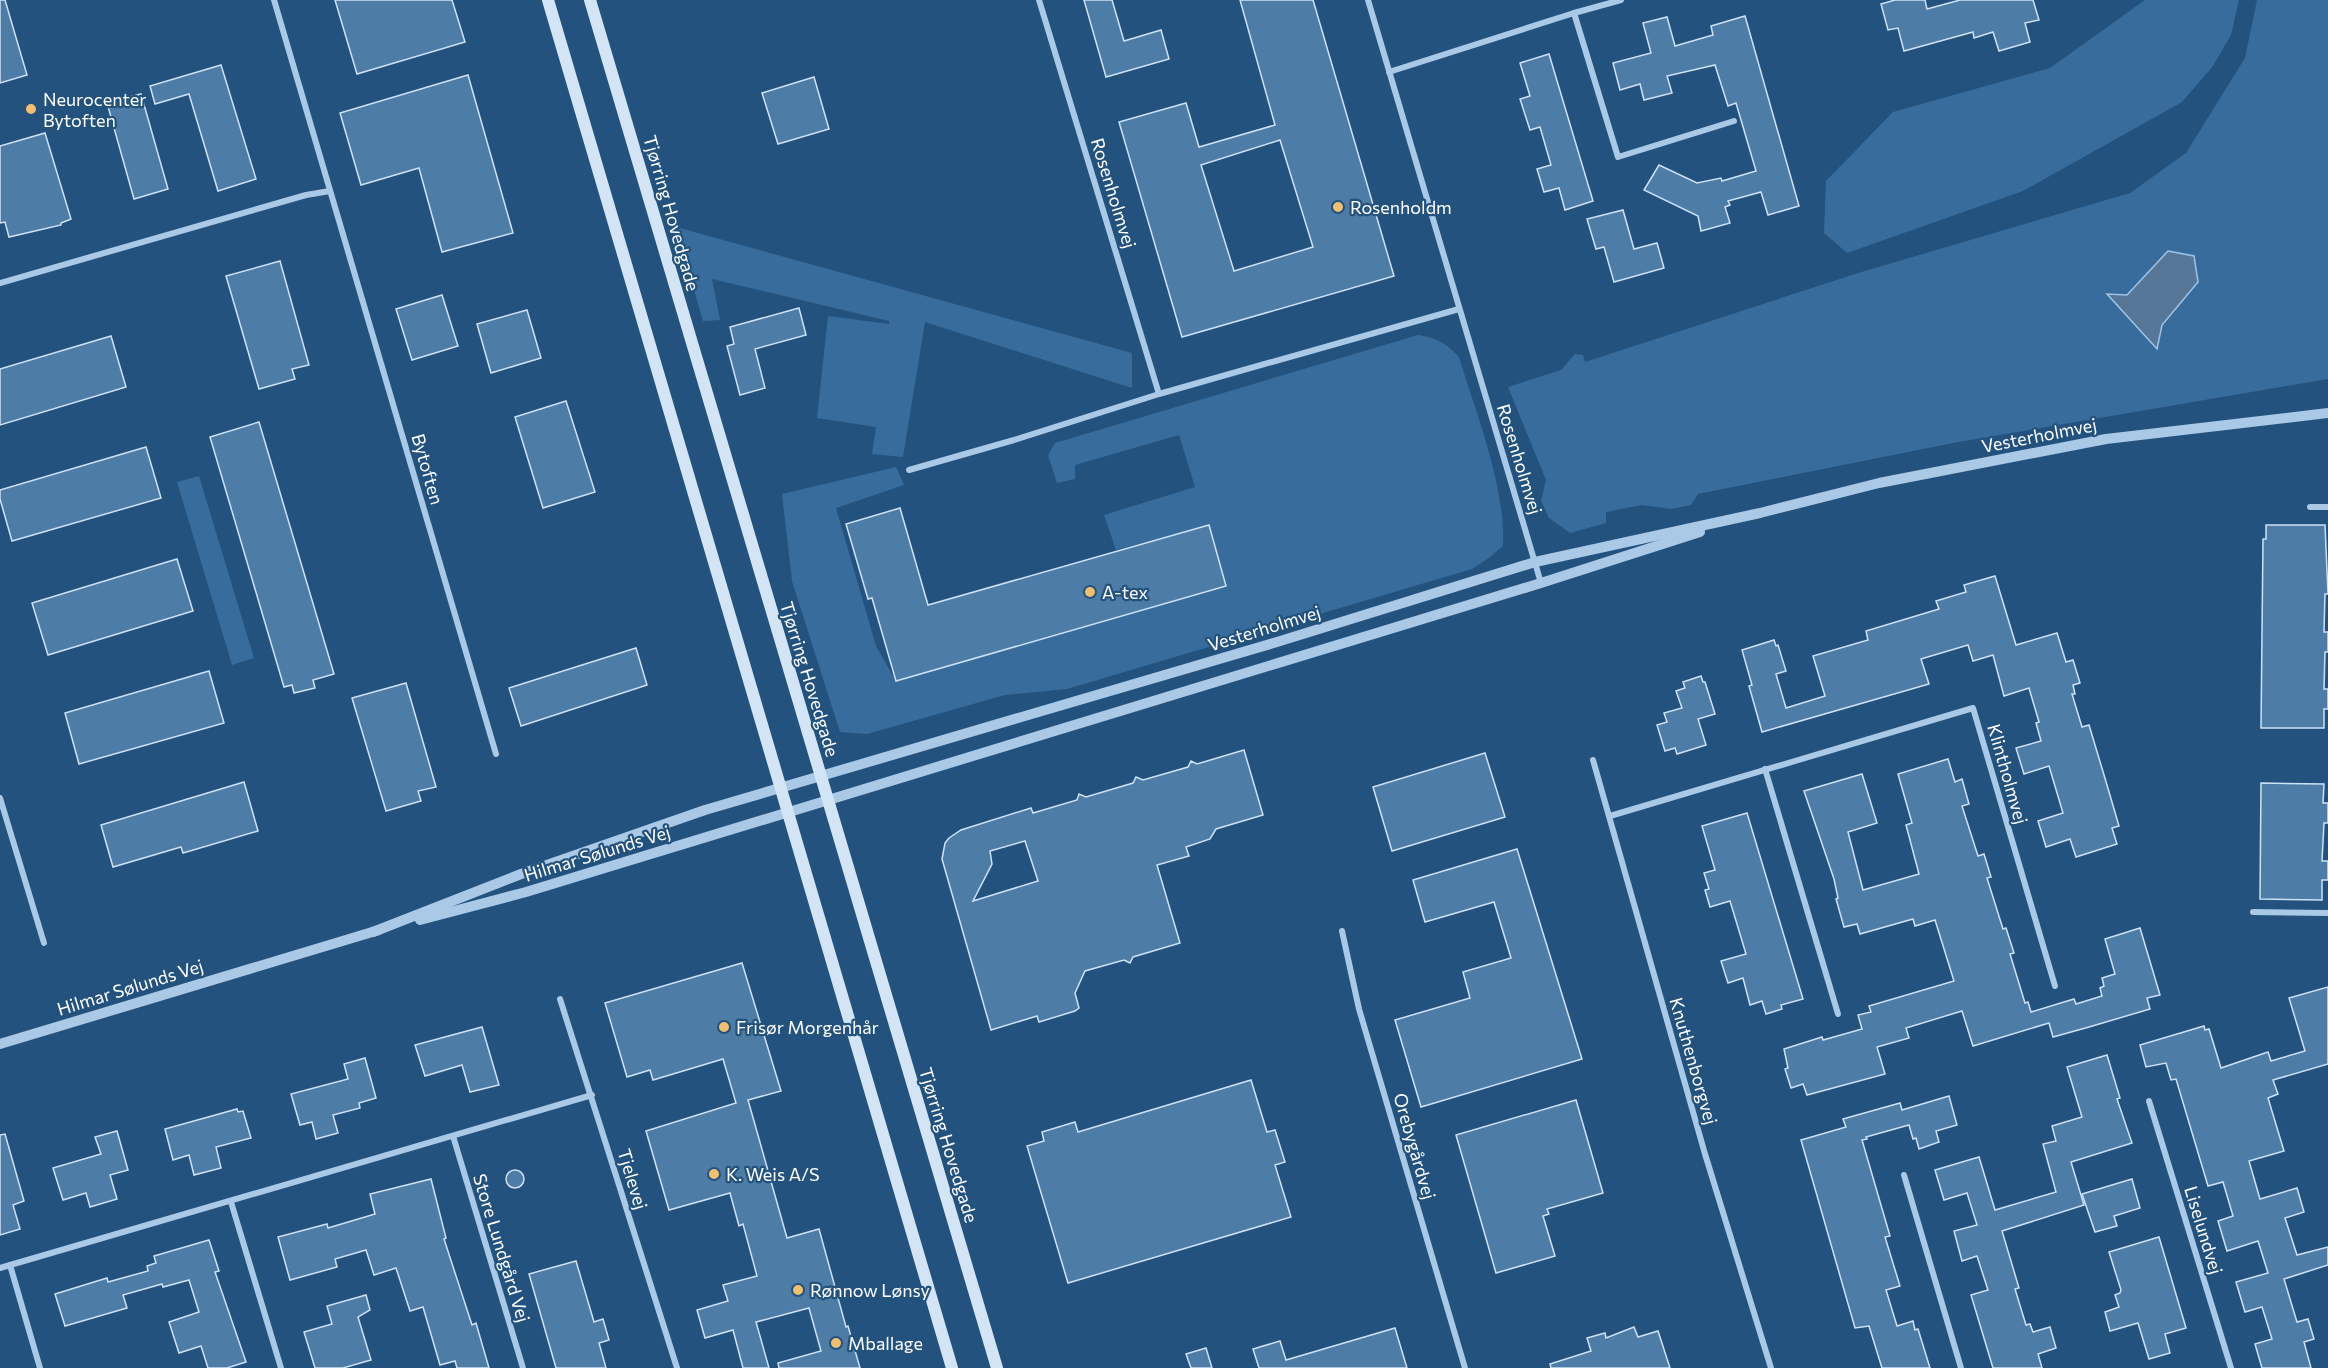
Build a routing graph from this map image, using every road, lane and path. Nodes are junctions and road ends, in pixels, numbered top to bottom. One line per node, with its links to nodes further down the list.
1 (274, 0): 10 (street, Bytoften)
2 (548, 0): 25 (main road)
3 (590, 0): 24 (main road, Tjørring Hovedgade)
4 (1039, 0): 13 (street, Rosenholmvej)
5 (1368, 0): 8 (street, Rosenholmvej)
6 (1621, 0): 7 (street)
7 (1574, 13): 8 (street); 9 (street)
8 (1389, 72): 12 (street, Rosenholmvej)
9 (1734, 121)
10 (330, 191): 11 (street); 21 (street, Bytoften)
11 (0, 284)
12 (1459, 309): 13 (street); 19 (street, Rosenholmvej)
13 (1159, 394): 15 (street)
14 (2328, 413): 18 (street, Vesterholmvej)
15 (909, 470)
16 (2310, 507): 17 (street)
17 (2328, 507)
18 (1760, 513): 19 (street, Vesterholmvej); 20 (street, Vesterholmvej)
19 (1535, 562): 20 (street, Rosenholmvej); 24 (street, Vesterholmvej)
20 (1541, 583): 27 (street, Vesterholmvej)
21 (496, 754)
22 (1593, 760): 29 (street, Knuthenborgvej)
23 (1765, 769): 29 (street, Klintholmvej); 37 (street, Klintholmvej); 39 (street)
24 (821, 777): 25 (street, Vesterholmvej); 27 (main road, Tjørring Hovedgade)
25 (781, 787): 28 (main road); 35 (street, Hilmar Sølunds Vej)
26 (0, 798): 30 (street)
27 (827, 800): 28 (street, Hilmar Sølunds Vej); 53 (main road, Tjørring Hovedgade)
28 (789, 812): 35 (street, Hilmar Sølunds Vej); 52 (main road)
29 (1610, 816): 55 (street, Knuthenborgvej)
30 (8, 825): 31 (street); 36 (street)
31 (0, 828)
32 (2253, 912): 33 (street)
33 (2328, 913)
34 (1342, 931): 54 (street, Orebygårdvej)
35 (374, 932): 40 (street, Hilmar Sølunds Vej)
36 (44, 943)
37 (2055, 986)
38 (560, 999): 41 (street, Tjelevej)
39 (1838, 1014)
40 (0, 1044)
41 (592, 1095): 43 (street); 51 (street, Tjelevej)
42 (2149, 1101): 57 (street, Liselundvej)
43 (453, 1136): 45 (street); 50 (street, Store Lundgård Vej)
44 (1904, 1175): 56 (street)
45 (231, 1202): 46 (street); 49 (street)
46 (10, 1265): 47 (street); 48 (street)
47 (0, 1268)
48 (40, 1368)
49 (281, 1368)
50 (523, 1368)
51 (677, 1368)
52 (952, 1368)
53 (998, 1368)
54 (1465, 1368)
55 (1771, 1368)
56 (1961, 1368)
57 (2231, 1368)

